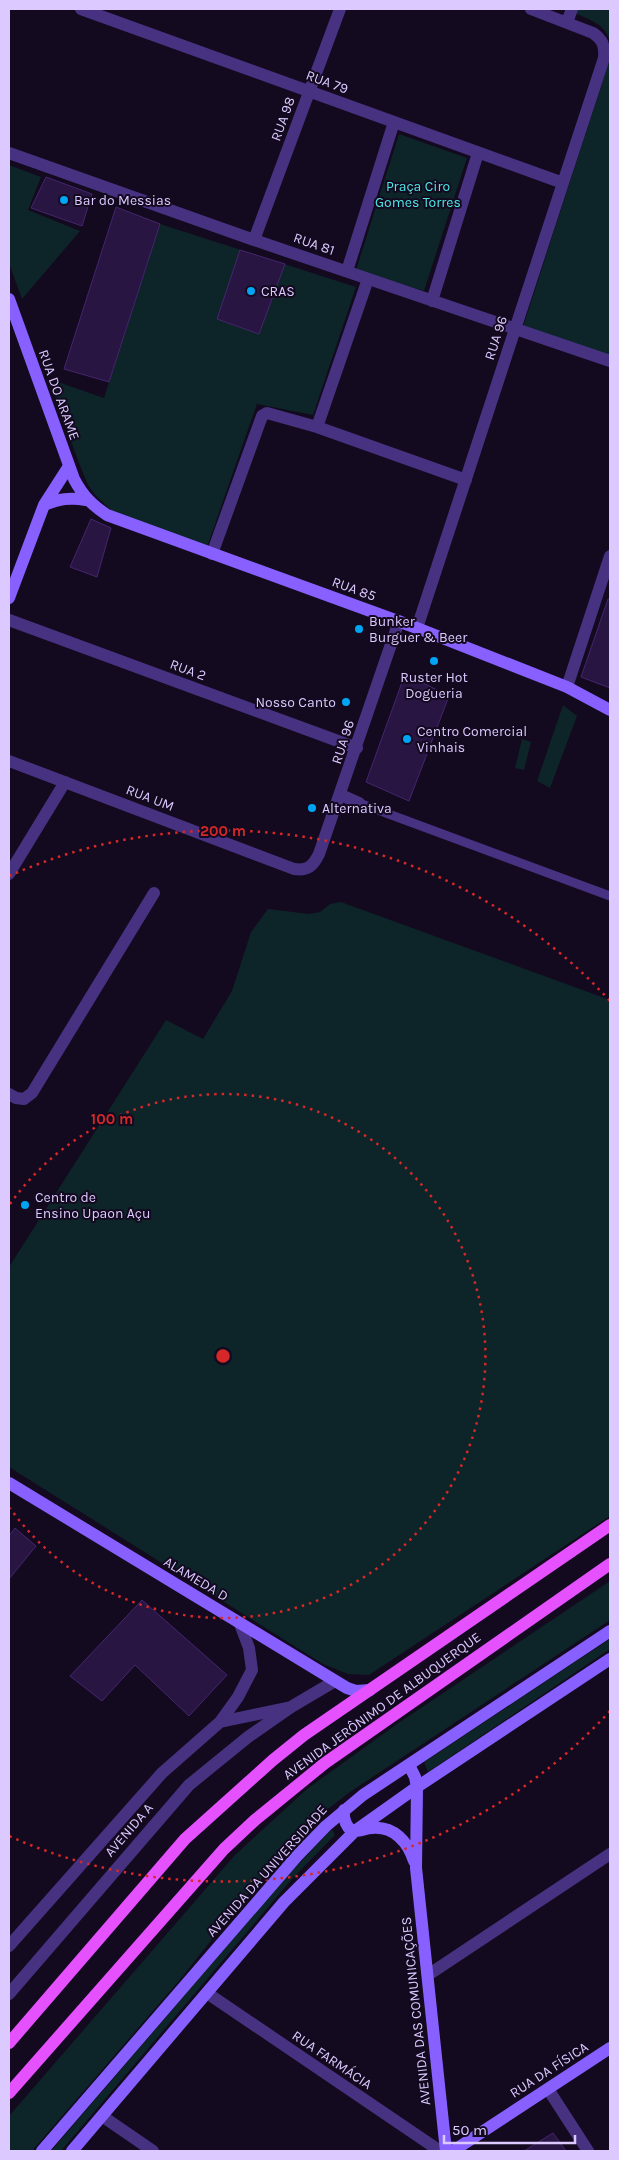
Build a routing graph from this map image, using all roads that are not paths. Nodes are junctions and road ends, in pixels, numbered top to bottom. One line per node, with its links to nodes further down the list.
1 (81, 9): 6 (street, RUA 79)
2 (340, 9): 6 (street, RUA 98)
3 (531, 9): 5 (street)
4 (572, 9): 5 (street)
5 (567, 22): 10 (street, RUA 96)
6 (309, 91): 7 (street, RUA 79); 11 (street, RUA 98)
7 (394, 122): 8 (street, RUA 79); 12 (street)
8 (478, 152): 10 (street, RUA 79); 15 (street)
9 (9, 153): 11 (street, RUA 81)
10 (563, 183): 16 (street, RUA 96)
11 (254, 240): 12 (street, RUA 81)
12 (347, 272): 13 (street, RUA 81)
13 (368, 279): 15 (street, RUA 81); 18 (street)
14 (9, 299): 19 (street, RUA DO ARAME)
15 (432, 301): 16 (street, RUA 81)
16 (515, 330): 17 (street, RUA 81); 20 (street, RUA 96)
17 (610, 361)
18 (318, 427): 20 (street); 23 (street)
19 (69, 466): 21 (street, RUA DO ARAME); 22 (street)
20 (466, 480): 28 (street, RUA 96)
21 (86, 500): 22 (street); 23 (street, RUA 85)
22 (44, 505): 25 (street)
23 (212, 554): 27 (street, RUA 85)
24 (610, 556): 29 (street)
25 (9, 598)
26 (9, 620): 31 (street, RUA 2)
27 (399, 621): 28 (street, RUA 85); 31 (street, RUA 96)
28 (417, 628): 29 (street, RUA 85)
29 (567, 687): 30 (street, RUA 85)
30 (610, 710)
31 (356, 748): 34 (street, RUA 96)
32 (9, 761): 33 (street, RUA UM)
33 (65, 782): 36 (street, RUA UM); 37 (street)
34 (341, 795): 35 (street); 36 (street, RUA 96)
35 (360, 803): 39 (lane)
36 (308, 868)
37 (9, 874)
38 (154, 893): 40 (street)
39 (610, 896)
40 (9, 1094)
41 (9, 1483): 44 (street, ALAMEDA D)
42 (610, 1525): 48 (main road, AVENIDA JERÔNIMO DE ALBUQUERQUE)
43 (610, 1564): 64 (main road, AVENIDA JERÔNIMO DE ALBUQUERQUE)
44 (240, 1624): 47 (street, ALAMEDA D); 50 (street, AVENIDA A)
45 (610, 1631): 51 (street, AVENIDA DA UNIVERSIDADE)
46 (610, 1659): 52 (street)
47 (335, 1680): 48 (street, ALAMEDA D); 49 (street, AVENIDA A)
48 (370, 1690): 61 (main road, AVENIDA JERÔNIMO DE ALBUQUERQUE)
49 (291, 1707): 50 (street, AVENIDA A); 60 (street, AVENIDA A)
50 (220, 1722): 57 (street, AVENIDA A)
51 (409, 1765): 52 (street); 53 (street, AVENIDA DA UNIVERSIDADE)
52 (417, 1787): 54 (street); 56 (street, AVENIDA DAS COMUNICAÇÕES)
53 (344, 1810): 54 (street); 66 (street, AVENIDA DA UNIVERSIDADE)
54 (355, 1831): 56 (street, AVENIDA DAS COMUNICAÇÕES); 59 (street)
55 (610, 1854): 58 (street)
56 (416, 1868): 58 (street, AVENIDA DAS COMUNICAÇÕES)
57 (9, 1946)
58 (428, 1975): 70 (street, AVENIDA DAS COMUNICAÇÕES)
59 (207, 1993): 65 (street); 69 (street, RUA FARMÁCIA)
60 (9, 1994)
61 (9, 2042)
62 (610, 2048): 63 (street, RUA DA FÍSICA)
63 (548, 2089): 71 (street, RUA DA FÍSICA); 72 (street)
64 (9, 2093)
65 (102, 2116): 67 (street); 68 (street)
66 (42, 2151)
67 (72, 2151)
68 (152, 2151)
69 (440, 2151)
70 (446, 2151)
71 (453, 2151)
72 (588, 2151)

